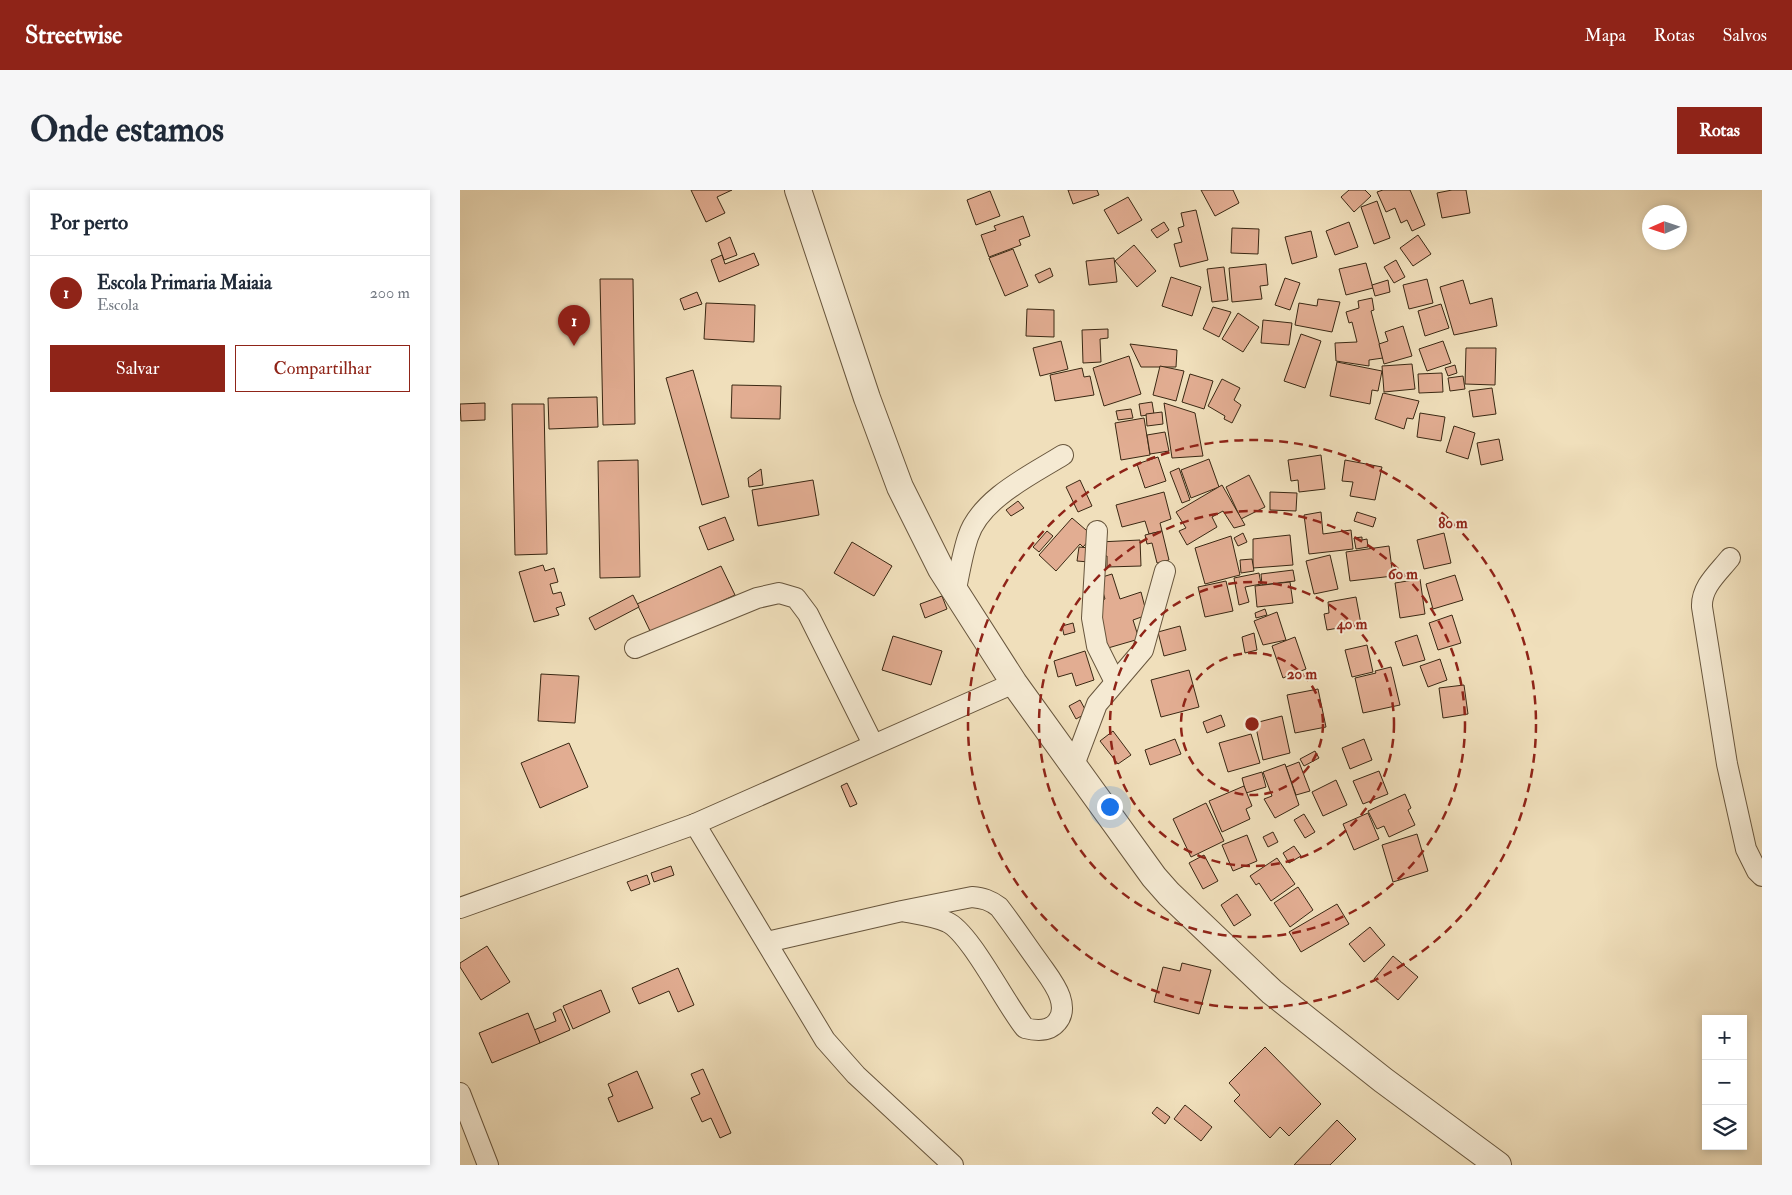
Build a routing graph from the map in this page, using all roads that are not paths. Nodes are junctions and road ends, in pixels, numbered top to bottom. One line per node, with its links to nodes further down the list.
1 (798, 190): 6 (street)
2 (1063, 455): 6 (street)
3 (1097, 531): 8 (street)
4 (1730, 558): 13 (street)
5 (1165, 571): 8 (street)
6 (955, 594): 9 (street)
7 (635, 648): 10 (street)
8 (1114, 682): 11 (street)
9 (1014, 683): 10 (street); 11 (street)
10 (873, 744): 12 (street)
11 (1074, 765): 18 (street)
12 (695, 824): 14 (street); 16 (street)
13 (1762, 876)
14 (460, 908)
15 (902, 910): 15 (street); 16 (street)
16 (767, 942): 20 (street)
17 (460, 1093): 19 (street)
18 (1493, 1164)
19 (488, 1165)
20 (953, 1165)

